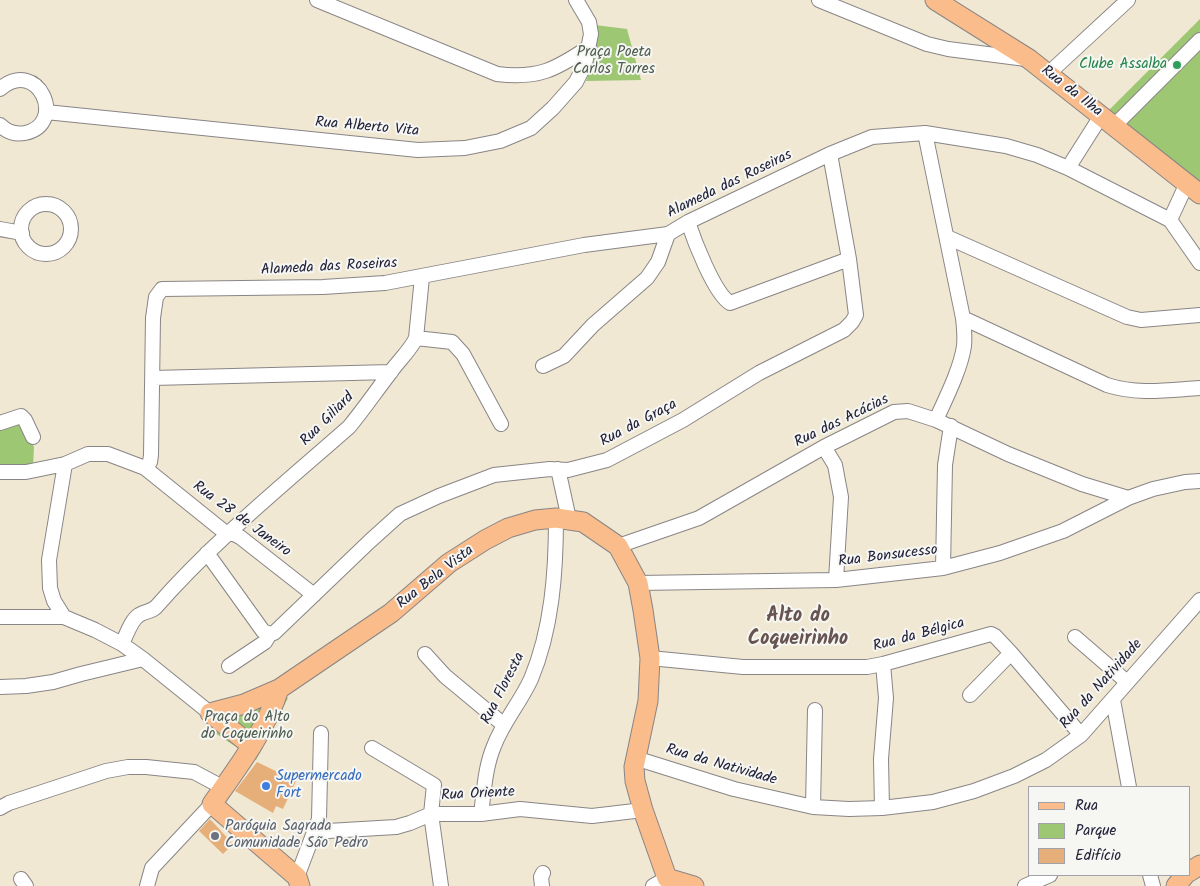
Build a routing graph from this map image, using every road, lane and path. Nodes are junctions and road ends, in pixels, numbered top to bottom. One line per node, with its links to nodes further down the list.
1 (316, 0): 7 (street)
2 (576, 0): 7 (street, Rua Alberto Vita)
3 (819, 0): 8 (street)
4 (935, 0): 8 (main road, Rua da Ilha)
5 (1128, 0): 9 (street)
6 (1200, 40): 12 (street)
7 (589, 47): 11 (street, Rua Alberto Vita)
8 (1029, 60): 9 (main road, Rua da Ilha)
9 (1048, 74): 12 (main road, Rua da Ilha)
10 (0, 89): 11 (street)
11 (46, 112): 13 (street)
12 (1113, 120): 16 (street); 17 (main road, Rua da Ilha)
13 (0, 125)
14 (925, 134): 15 (street, Alameda das Roseiras); 16 (street, Alameda das Roseiras); 23 (street)
15 (830, 154): 19 (street, Alameda das Roseiras); 24 (street, Rua da Graça)
16 (1068, 168): 18 (street, Alameda das Roseiras)
17 (1193, 189): 18 (street)
18 (1170, 220): 25 (street)
19 (688, 222): 22 (street, Alameda das Roseiras); 24 (street)
20 (0, 229): 21 (street)
21 (22, 233)
22 (668, 234): 26 (street, Alameda das Roseiras); 30 (street)
23 (947, 237): 27 (street); 28 (street)
24 (849, 260): 42 (street, Rua da Graça)
25 (1200, 264)
26 (422, 277): 29 (street, Rua Giliard); 32 (street, Alameda das Roseiras)
27 (1200, 315)
28 (963, 318): 33 (street); 34 (street)
29 (416, 338): 31 (street, Rua Giliard); 36 (street)
30 (543, 366)
31 (391, 372): 32 (street); 47 (street, Rua Giliard)
32 (152, 378): 41 (street)
33 (1200, 388)
34 (936, 420): 37 (street, Rua das Acácias); 39 (street, Rua das Acácias)
35 (0, 423): 38 (street)
36 (501, 424)
37 (951, 426): 45 (street, Rua das Acácias); 50 (street)
38 (34, 437)
39 (824, 447): 48 (street, Rua das Acácias); 51 (street)
40 (65, 464): 41 (street, Rua 28 de Janeiro); 43 (street, Rua 28 de Janeiro); 56 (street)
41 (145, 468): 47 (street, Rua 28 de Janeiro)
42 (558, 470): 46 (street, Rua Floresta); 53 (street, Rua da Graça)
43 (0, 472)
44 (1200, 481): 45 (street)
45 (1128, 498): 50 (street, Rua Bonsucesso)
46 (562, 518): 48 (main road, Rua Bela Vista); 68 (main road, Rua Bela Vista); 73 (street, Rua Floresta)
47 (227, 534): 49 (street, Rua Giliard); 53 (street, Rua 28 de Janeiro)
48 (618, 546): 52 (main road, Rua Bela Vista)
49 (207, 553): 57 (street); 59 (street, Rua Giliard)
50 (943, 568): 51 (street, Rua Bonsucesso)
51 (836, 580): 52 (street, Rua Bonsucesso)
52 (638, 583): 62 (main road, Rua Bela Vista)
53 (314, 595): 57 (street, Rua da Graça)
54 (1200, 600): 66 (street, Rua da Natividade)
55 (0, 617): 56 (street)
56 (64, 617): 59 (street)
57 (267, 632): 65 (street, Rua da Graça)
58 (1076, 637): 66 (street)
59 (122, 644): 63 (street)
60 (1011, 653): 64 (street, Rua da Bélgica); 69 (street); 75 (street, Rua da Bélgica)
61 (424, 654): 73 (street)
62 (650, 658): 64 (street, Rua da Bélgica); 78 (main road, Rua Bela Vista)
63 (143, 659): 67 (street); 72 (street)
64 (883, 664): 84 (street)
65 (229, 666)
66 (1127, 682): 70 (street, Rua da Natividade)
67 (0, 687)
68 (280, 689): 72 (main road, Rua Bela Vista); 76 (main road)
69 (970, 695)
70 (1113, 700): 75 (street, Rua da Natividade); 79 (street)
71 (815, 710): 82 (street)
72 (210, 713): 76 (main road)
73 (504, 724): 87 (street, Rua Floresta)
74 (321, 733): 88 (street)
75 (1081, 735): 84 (street, Rua da Natividade)
76 (252, 746): 80 (main road)
77 (372, 748): 86 (street)
78 (635, 758): 82 (street, Rua da Natividade); 85 (main road, Rua Bela Vista)
79 (1130, 786)
80 (224, 788): 81 (main road); 83 (street)
81 (212, 804): 91 (main road); 93 (street)
82 (813, 807): 84 (street, Rua da Natividade)
83 (0, 808)
84 (882, 808)
85 (643, 810): 87 (street, Rua Oriente); 92 (main road, Rua Bela Vista)
86 (431, 814): 87 (street, Rua Oriente); 88 (street, Rua Oriente); 94 (street)
87 (481, 814)
88 (316, 829): 91 (street)
89 (1048, 876): 96 (street)
90 (1184, 876): 97 (main road)
91 (299, 882)
92 (660, 882): 95 (main road)
93 (147, 886)
94 (441, 886)
95 (694, 886)
96 (1025, 886)
97 (1176, 886)

